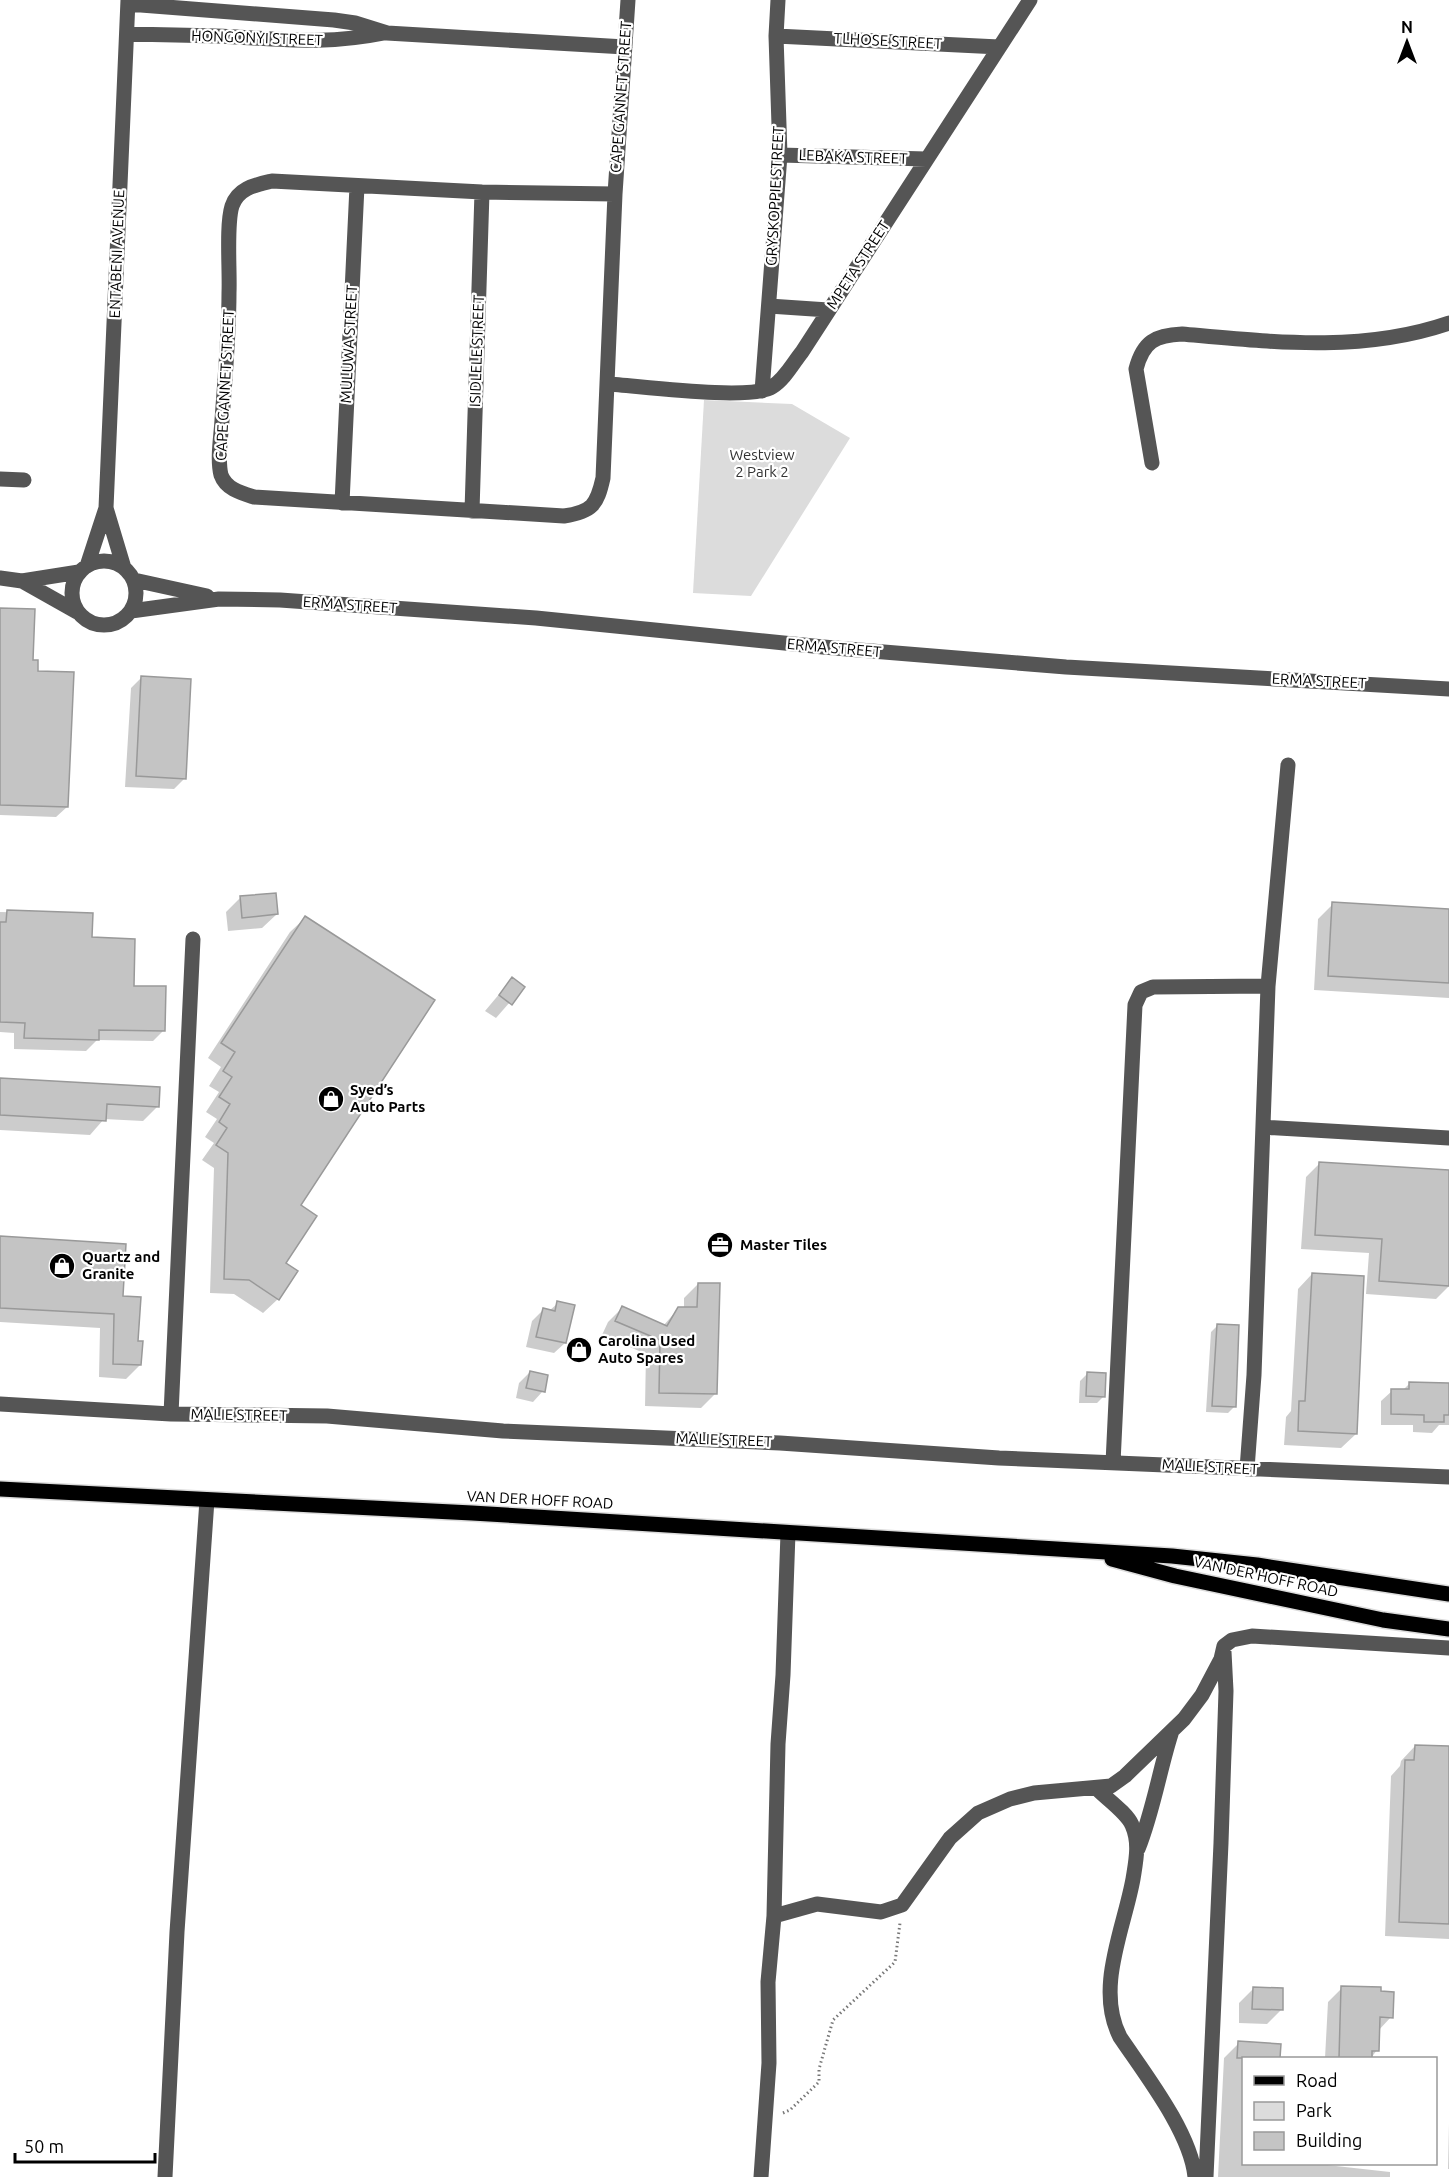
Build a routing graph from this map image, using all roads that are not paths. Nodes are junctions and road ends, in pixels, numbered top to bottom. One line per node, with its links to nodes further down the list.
1 (628, 0): 12 (street, CAPE GANNET STREET)
2 (778, 0): 10 (street, GRYSKOPPIE STREET)
3 (1030, 0): 13 (street, MPETA STREET)
4 (128, 2): 5 (street, HONGONYI STREET); 8 (street, ENTABENI AVENUE)
5 (212, 10): 6 (street, HONGONYI STREET); 9 (street)
6 (262, 14): 7 (street, HONGONYI STREET); 11 (street)
7 (387, 33): 11 (street, HONGONYI STREET); 12 (street, HONGONYI STREET)
8 (127, 34): 9 (street, HONGONYI STREET); 28 (street, ENTABENI AVENUE)
9 (211, 36): 11 (street, HONGONYI STREET)
10 (776, 36): 13 (street, TLHOSE STREET); 14 (street, GRYSKOPPIE STREET)
11 (262, 39)
12 (625, 47): 18 (street, CAPE GANNET STREET)
13 (999, 47): 15 (street, MPETA STREET)
14 (780, 155): 15 (street, LEBAKA STREET); 19 (street, GRYSKOPPIE STREET)
15 (926, 159): 20 (street, MPETA STREET)
16 (357, 186): 17 (street, CAPE GANNET STREET); 27 (street, MULUWA STREET); 27 (street, CAPE GANNET STREET)
17 (482, 192): 18 (street, CAPE GANNET STREET); 29 (street, ISIDLELE STREET)
18 (615, 194): 22 (street, CAPE GANNET STREET)
19 (770, 306): 20 (street); 23 (street, GRYSKOPPIE STREET)
20 (828, 310): 23 (street, MPETA STREET)
21 (1449, 323): 24 (street)
22 (608, 384): 23 (street); 29 (street, CAPE GANNET STREET)
23 (762, 391)
24 (1152, 463)
25 (0, 479): 26 (street)
26 (24, 480)
27 (342, 502): 29 (street, CAPE GANNET STREET)
28 (106, 508): 30 (street, ENTABENI AVENUE); 31 (street, ENTABENI AVENUE)
29 (472, 511)
30 (83, 569): 31 (street); 33 (street); 36 (street)
31 (129, 574): 34 (street, ERMA STREET); 35 (street)
32 (0, 578): 33 (street)
33 (22, 581): 36 (street)
34 (219, 599): 35 (street, ERMA STREET); 37 (street, ERMA STREET)
35 (131, 611): 36 (street)
36 (77, 612)
37 (1449, 689)
38 (1288, 765): 40 (street)
39 (194, 939): 44 (street)
40 (1268, 986): 41 (street); 45 (street)
41 (1263, 1127): 42 (street); 46 (street)
42 (1449, 1138)
43 (0, 1404): 44 (street, MALIE STREET)
44 (171, 1414): 45 (street, MALIE STREET)
45 (1113, 1463): 46 (street, MALIE STREET)
46 (1247, 1469): 47 (street, MALIE STREET)
47 (1449, 1477)
48 (0, 1489): 49 (main road, VAN DER HOFF ROAD)
49 (207, 1500): 50 (main road, VAN DER HOFF ROAD); 60 (street)
50 (788, 1533): 51 (main road, VAN DER HOFF ROAD); 59 (street)
51 (1077, 1549): 52 (main road, VAN DER HOFF ROAD); 53 (main road, VAN DER HOFF ROAD)
52 (1449, 1594)
53 (1449, 1629)
54 (1224, 1646): 55 (street); 56 (street); 63 (street)
55 (1449, 1648)
56 (1172, 1731): 57 (street); 58 (street)
57 (1097, 1789): 58 (street); 59 (street)
58 (1138, 1848): 62 (street)
59 (774, 1916): 61 (street)
60 (165, 2177)
61 (761, 2177)
62 (1195, 2177)
63 (1206, 2177)

